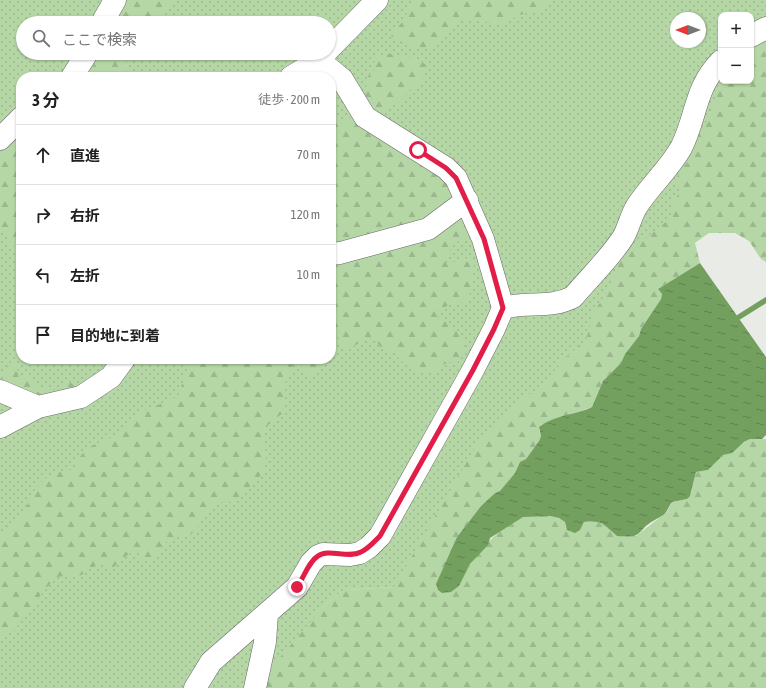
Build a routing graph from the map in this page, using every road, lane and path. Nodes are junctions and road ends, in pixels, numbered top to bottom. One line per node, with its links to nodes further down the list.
1 (116, 0): 3 (lane)
2 (377, 0): 6 (lane)
3 (106, 16)
4 (766, 28): 5 (lane)
5 (754, 34)
6 (336, 43)
7 (83, 60): 11 (lane)
8 (316, 60): 12 (lane)
9 (329, 60): 15 (lane)
10 (718, 64): 17 (lane)
11 (75, 72)
12 (298, 72)
13 (16, 123): 14 (lane)
14 (0, 140)
15 (467, 200): 16 (lane); 17 (lane)
16 (336, 253)
17 (503, 308): 22 (lane)
18 (120, 364): 20 (lane)
19 (0, 391): 20 (lane)
20 (38, 407): 21 (lane)
21 (0, 427)
22 (267, 614): 23 (lane); 24 (lane)
23 (195, 688)
24 (256, 688)

